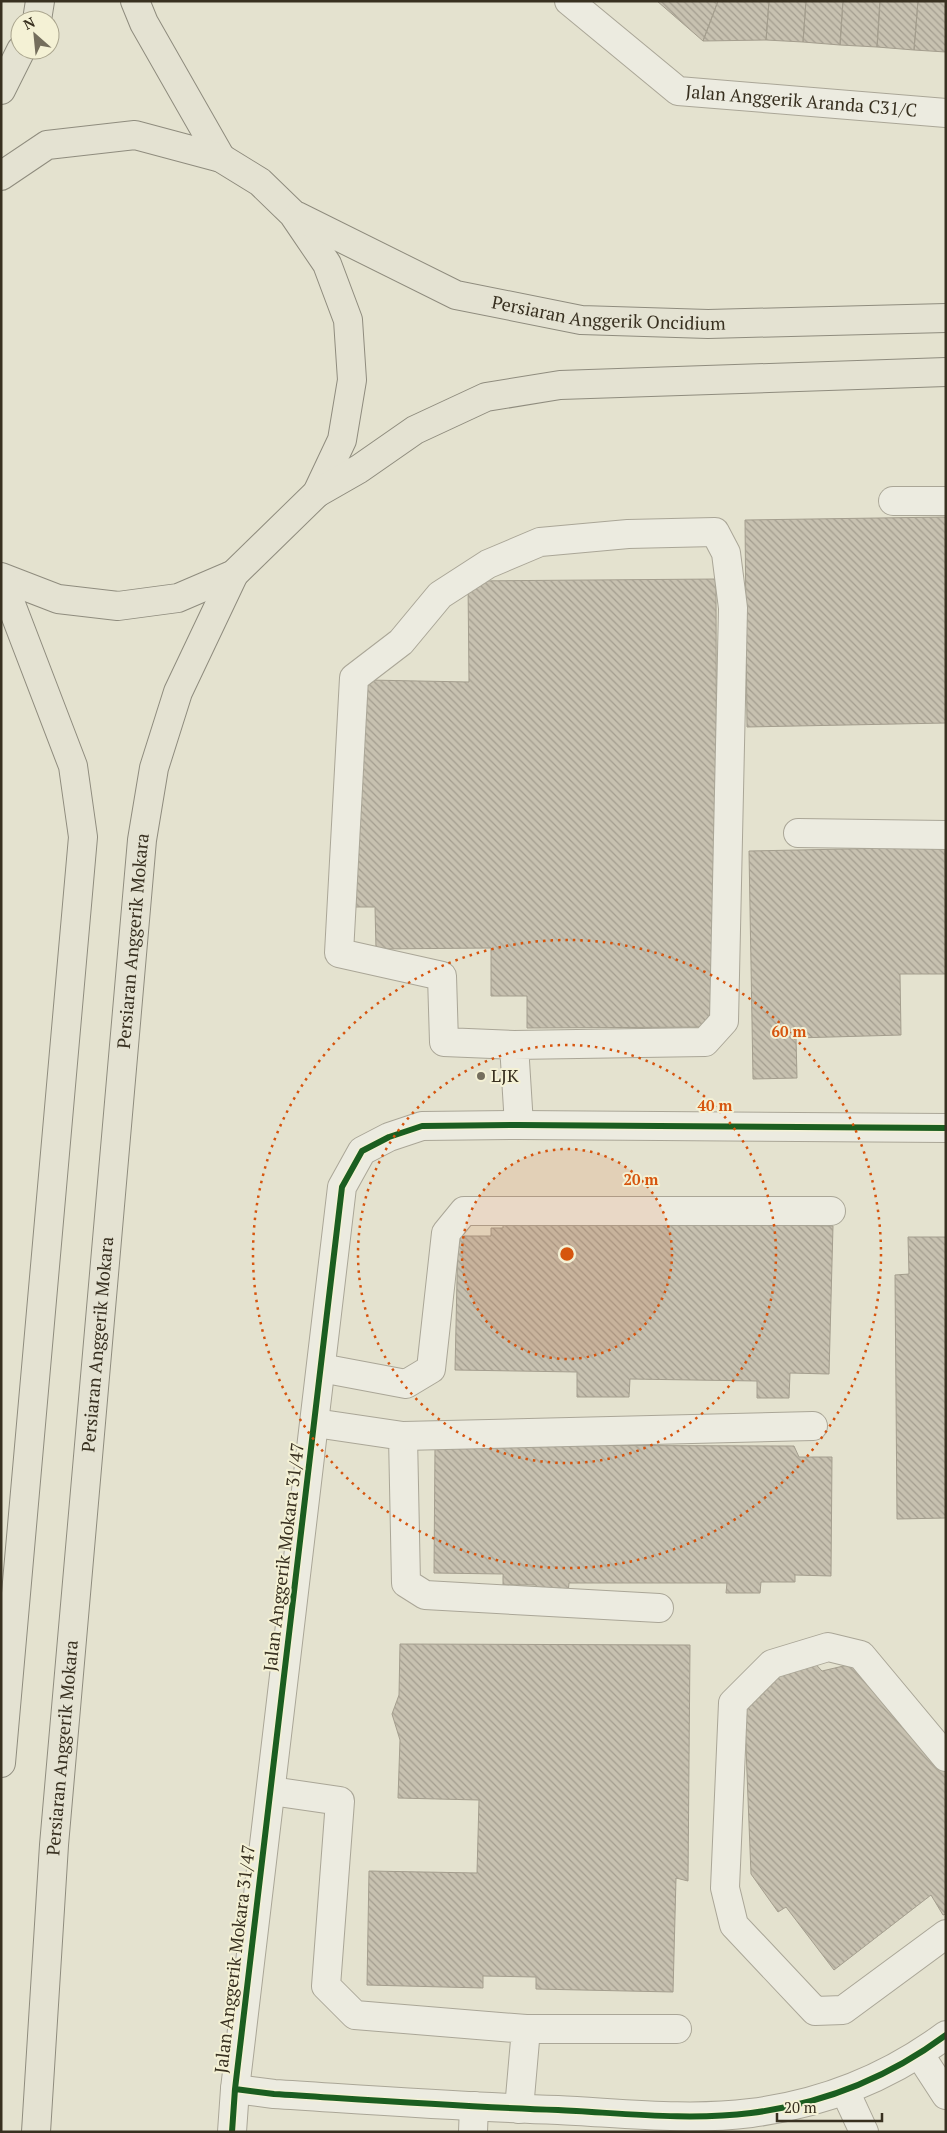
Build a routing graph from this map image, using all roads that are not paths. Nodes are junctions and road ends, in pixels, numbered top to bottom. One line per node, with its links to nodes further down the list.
1 (135, 1): 6 (main road)
2 (569, 1): 5 (street, Jalan Anggerik Aranda C31/C)
3 (17, 60): 4 (main road)
4 (1, 90)
5 (946, 113)
6 (221, 158): 7 (main road); 8 (main road)
7 (1, 176)
8 (294, 214): 9 (main road, Persiaran Anggerik Oncidium); 11 (main road)
9 (946, 318)
10 (946, 372): 11 (main road)
11 (317, 493): 14 (main road)
12 (893, 501): 13 (street)
13 (946, 501)
14 (234, 574): 15 (main road); 40 (main road, Persiaran Anggerik Mokara)
15 (1, 578): 28 (main road)
16 (798, 833): 17 (street)
17 (946, 835)
18 (514, 1045): 18 (street); 19 (street)
19 (519, 1125): 20 (street, Jalan Anggerik Mokara 31/47); 22 (street, Jalan Anggerik Mokara 31/47)
20 (946, 1128)
21 (831, 1211): 22 (street)
22 (321, 1368): 23 (street, Jalan Anggerik Mokara 31/47)
23 (315, 1424): 25 (street); 29 (street, Jalan Anggerik Mokara 31/47)
24 (813, 1426): 25 (street)
25 (403, 1436): 26 (street)
26 (659, 1608)
27 (946, 1756): 30 (street)
28 (1, 1763)
29 (271, 1791): 31 (street); 35 (street, Jalan Anggerik Mokara 31/47)
30 (946, 1934)
31 (526, 2029): 32 (street); 38 (street)
32 (677, 2029)
33 (946, 2035): 34 (street)
34 (920, 2055): 36 (street); 37 (street)
35 (234, 2089): 39 (street); 41 (street, Jalan Anggerik Mokara 31/47)
36 (845, 2092): 38 (street); 42 (street)
37 (946, 2095)
38 (519, 2109): 39 (street)
39 (473, 2119)
40 (36, 2132)
41 (232, 2132)
42 (864, 2132)

